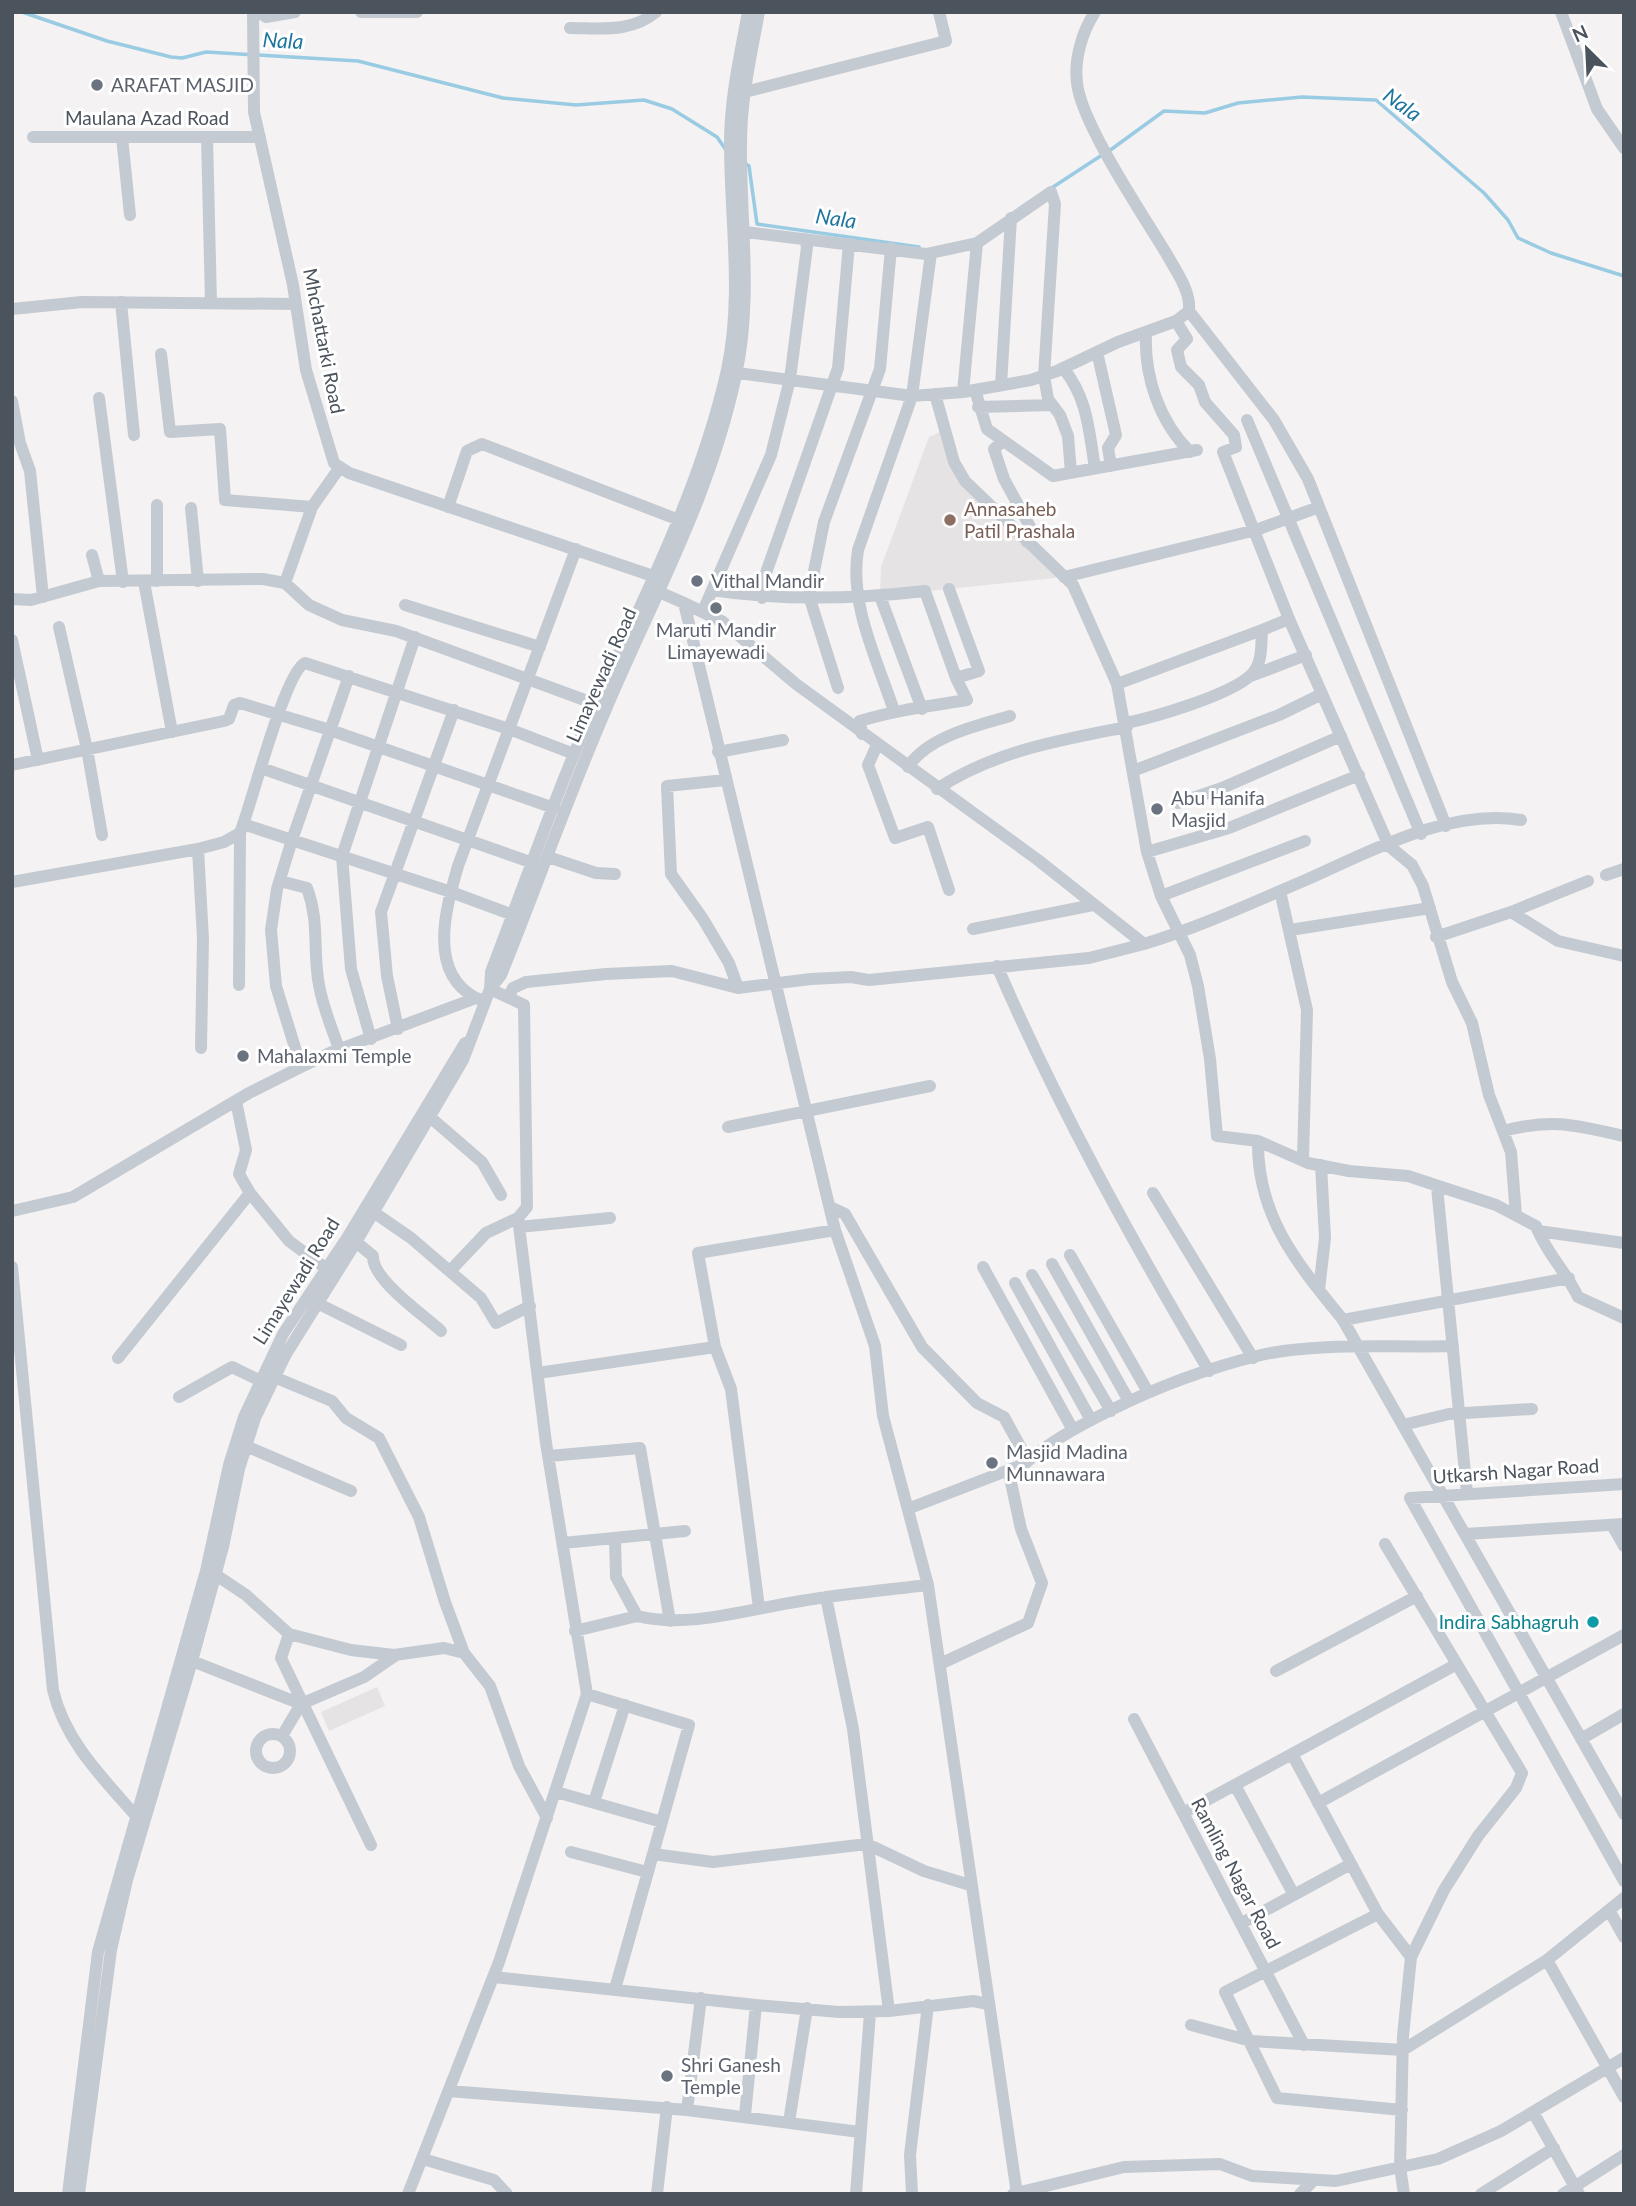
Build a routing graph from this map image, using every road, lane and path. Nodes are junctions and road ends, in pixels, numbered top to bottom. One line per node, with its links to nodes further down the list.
1 (256, 12): 2 (street); 15 (street, Mhchattarki Road)
2 (295, 12)
3 (361, 12): 4 (street)
4 (417, 12)
5 (656, 12): 10 (street)
6 (939, 12): 11 (street)
7 (1095, 12): 30 (street)
8 (1561, 12): 16 (street)
9 (748, 13): 11 (street)
10 (570, 27)
11 (740, 93): 17 (street)
12 (33, 137): 13 (street, Maulana Azad Road)
13 (122, 137): 14 (street, Maulana Azad Road); 18 (street)
14 (207, 137): 15 (street, Maulana Azad Road); 27 (street)
15 (260, 137): 28 (street, Mhchattarki Road)
16 (1624, 148)
17 (736, 169): 20 (street); 36 (street)
18 (130, 215)
19 (1011, 218): 22 (street); 37 (street); 40 (street)
20 (746, 232): 21 (street); 36 (street)
21 (805, 239): 23 (street); 38 (street)
22 (977, 243): 25 (street); 42 (street)
23 (849, 244): 24 (street); 39 (street)
24 (891, 248): 25 (street); 41 (street)
25 (931, 253): 44 (street)
26 (121, 302): 27 (street); 29 (street); 50 (street)
27 (211, 303): 28 (street)
28 (296, 304): 53 (street, Mhchattarki Road)
29 (12, 309)
30 (1189, 311): 31 (street); 59 (street)
31 (1176, 321): 32 (street); 63 (street)
32 (1146, 333): 33 (street); 52 (street)
33 (1097, 352): 35 (street); 52 (street)
34 (161, 354): 57 (street)
35 (1063, 368): 37 (street); 54 (street)
36 (732, 372): 38 (street); 62 (street, Limayewadi Road); 73 (street, Limayewadi Road)
37 (1044, 376): 40 (street); 47 (street)
38 (790, 380): 39 (street); 75 (street)
39 (833, 384): 41 (street); 80 (street)
40 (1001, 385): 42 (street)
41 (871, 390): 44 (street); 76 (street)
42 (969, 391): 43 (street); 48 (street)
43 (935, 394): 44 (street); 64 (street)
44 (912, 396): 77 (street)
45 (99, 398): 70 (street)
46 (12, 401): 79 (street)
47 (1052, 405): 48 (street); 55 (street)
48 (978, 407): 51 (street)
49 (1247, 420): 61 (street)
50 (134, 435)
51 (1002, 442): 55 (street); 64 (street)
52 (1111, 466): 54 (street)
53 (340, 467): 57 (street); 58 (street)
54 (1095, 468): 55 (street)
55 (1071, 472)
56 (157, 505): 71 (street)
57 (312, 507): 72 (street)
58 (448, 507): 62 (street); 65 (street)
59 (1319, 507): 61 (street); 135 (street)
60 (191, 508): 69 (street)
61 (1290, 519): 63 (street); 137 (street)
62 (679, 520): 73 (street, Limayewadi Road)
63 (1256, 530): 67 (street); 85 (street)
64 (1027, 542): 67 (street)
65 (576, 549): 73 (street); 90 (street)
66 (92, 555): 68 (street)
67 (1064, 577): 97 (street)
68 (99, 581): 70 (street); 79 (street)
69 (198, 581): 71 (street); 72 (street)
70 (123, 582): 71 (street)
71 (150, 582): 110 (street)
72 (285, 583): 88 (street)
73 (655, 586): 82 (street); 101 (street, Limayewadi Road)
74 (949, 589): 95 (street)
75 (712, 590): 80 (street); 84 (street)
76 (809, 596): 77 (street); 80 (street); 98 (street)
77 (856, 596): 78 (street); 104 (street)
78 (880, 596): 95 (street); 102 (street)
79 (43, 597): 81 (street)
80 (762, 598)
81 (12, 599)
82 (684, 603): 84 (street); 117 (street)
83 (405, 605): 90 (street)
84 (703, 611): 111 (street)
85 (1289, 619): 87 (street); 91 (street)
86 (59, 627): 116 (street)
87 (1262, 630): 94 (street); 97 (street)
88 (415, 638): 96 (street); 99 (street)
89 (12, 640): 92 (street)
90 (540, 647): 96 (street)
91 (1306, 655): 94 (street); 100 (street)
92 (15, 672): 119 (street)
93 (349, 676): 99 (street); 105 (street); 109 (street)
94 (1251, 676): 107 (street)
95 (956, 678): 102 (street)
96 (528, 679): 101 (street); 108 (street)
97 (1117, 684): 107 (street)
98 (838, 688)
99 (397, 691): 103 (street); 115 (street)
100 (1322, 694): 112 (street); 124 (street)
101 (601, 706): 118 (street, Limayewadi Road); 146 (street, Limayewadi Road)
102 (922, 709): 104 (street)
103 (454, 710): 108 (street); 121 (street)
104 (894, 711): 111 (street)
105 (278, 715): 109 (street); 110 (street); 123 (street)
106 (1010, 716): 122 (street)
107 (1126, 725): 124 (street); 129 (street)
108 (509, 729): 118 (street); 128 (street)
109 (330, 730): 115 (street); 127 (street)
110 (172, 732): 116 (street)
111 (862, 734): 114 (street)
112 (1341, 736): 125 (street); 131 (street)
113 (783, 740): 117 (street)
114 (877, 745): 122 (street); 155 (street)
115 (379, 746): 121 (street); 130 (street)
116 (87, 749): 119 (street); 138 (street)
117 (718, 752): 126 (street)
118 (574, 754): 132 (street, Limayewadi Road)
119 (38, 760): 120 (street)
120 (12, 765)
121 (433, 765): 128 (street); 133 (street)
122 (908, 767): 129 (street)
123 (261, 768): 127 (street); 136 (street)
124 (1133, 771): 144 (street)
125 (1359, 775): 142 (street); 144 (street)
126 (725, 780): 170 (street); 172 (street)
127 (311, 784): 130 (street); 140 (street)
128 (490, 784): 132 (street); 139 (street)
129 (937, 789): 159 (street)
130 (360, 801): 133 (street); 145 (street)
131 (1178, 803)
132 (554, 808): 147 (street, Limayewadi Road)
133 (412, 820): 139 (street); 149 (street)
134 (1521, 820): 135 (street)
135 (1446, 826): 137 (street)
136 (242, 829): 140 (street); 143 (street); 171 (street)
137 (1422, 834): 142 (street)
138 (102, 835)
139 (469, 839): 147 (street); 157 (street)
140 (292, 840): 145 (street); 152 (street)
141 (1305, 841): 158 (street)
142 (1389, 846): 156 (street); 160 (street)
143 (198, 849): 154 (street); 178 (street)
144 (1147, 852): 158 (street)
145 (342, 856): 149 (street); 177 (street)
146 (548, 857): 150 (street); 173 (street, Limayewadi Road)
147 (533, 863): 162 (street, Limayewadi Road)
148 (1624, 869): 151 (street)
149 (394, 873): 157 (street); 175 (street)
150 (615, 874)
151 (1605, 875)
152 (279, 881): 179 (street); 180 (street)
153 (1588, 881): 161 (street)
154 (12, 882)
155 (948, 890)
156 (1280, 891): 164 (street); 165 (street)
157 (451, 892): 162 (street); 173 (street)
158 (1161, 896): 165 (street)
159 (1093, 905): 163 (street); 167 (street)
160 (1430, 908): 164 (street); 166 (street)
161 (1511, 912): 166 (street); 168 (street)
162 (513, 915): 173 (street, Limayewadi Road)
163 (973, 929)
164 (1290, 930): 189 (street)
165 (1181, 933): 167 (street); 188 (street)
166 (1436, 937): 186 (street)
167 (1144, 944): 169 (street)
168 (1624, 956)
169 (997, 966): 170 (street); 227 (street)
170 (776, 982): 172 (street); 183 (street)
171 (239, 985)
172 (738, 988): 174 (street)
173 (484, 996): 174 (street); 175 (street); 176 (street, Limayewadi Road)
174 (509, 996): 200 (street)
175 (398, 1029): 177 (street)
176 (471, 1034): 184 (street, Limayewadi Road); 196 (street, Limayewadi Road)
177 (371, 1039): 179 (street)
178 (201, 1048)
179 (339, 1049): 180 (street)
180 (301, 1067): 182 (street)
181 (930, 1086): 183 (street)
182 (236, 1101): 192 (street); 197 (street)
183 (807, 1111): 185 (street); 195 (street)
184 (430, 1117): 194 (street); 196 (street, Limayewadi Road)
185 (728, 1127)
186 (1503, 1131): 187 (street); 198 (street)
187 (1624, 1136)
188 (1258, 1141): 189 (street); 214 (street)
189 (1303, 1160): 190 (street)
190 (1321, 1165): 191 (street); 214 (street)
191 (1437, 1187): 198 (street); 215 (street)
192 (250, 1193): 209 (street); 225 (street)
193 (1153, 1194): 226 (street)
194 (501, 1195)
195 (830, 1207): 201 (street); 242 (street)
196 (370, 1210): 203 (street, Limayewadi Road); 209 (street, Limayewadi Road); 210 (street)
197 (12, 1211)
198 (1516, 1215): 202 (street)
199 (610, 1218): 200 (street)
200 (519, 1223): 210 (street); 217 (street)
201 (835, 1230): 223 (street); 247 (street)
202 (1538, 1231): 204 (street); 212 (street)
203 (356, 1242): 216 (street, Limayewadi Road); 220 (street)
204 (1624, 1244)
205 (1070, 1255): 231 (street)
206 (1052, 1264): 233 (street)
207 (12, 1267): 289 (street)
208 (983, 1267): 239 (street)
209 (327, 1269): 230 (street, Limayewadi Road)
210 (450, 1272): 217 (street)
211 (1032, 1275): 235 (street)
212 (1569, 1278): 215 (street); 218 (street)
213 (1015, 1283): 237 (street)
214 (1319, 1290): 219 (street)
215 (1448, 1298): 219 (street); 222 (street)
216 (317, 1303): 221 (street); 229 (street, Limayewadi Road)
217 (530, 1306): 228 (street)
218 (1624, 1318)
219 (1343, 1320): 224 (street)
220 (441, 1331)
221 (401, 1345)
222 (1453, 1346): 224 (street); 236 (street)
223 (715, 1348): 228 (street); 260 (street)
224 (1360, 1349): 226 (street); 238 (street)
225 (118, 1358)
226 (1253, 1358): 227 (street)
227 (1209, 1371): 231 (street)
228 (538, 1373): 241 (street)
229 (274, 1377): 240 (street, Limayewadi Road); 266 (street)
230 (259, 1380): 232 (street); 256 (street, Limayewadi Road)
231 (1148, 1392): 233 (street)
232 (179, 1397)
233 (1129, 1401): 235 (street)
234 (1532, 1409): 236 (street)
235 (1111, 1410): 237 (street)
236 (1460, 1413): 238 (street); 245 (street)
237 (1091, 1420): 239 (street)
238 (1403, 1425): 246 (street)
239 (1073, 1430): 242 (street)
240 (246, 1446): 244 (street); 256 (street, Limayewadi Road)
241 (549, 1456): 250 (street); 253 (street)
242 (1025, 1461): 247 (street); 269 (street)
243 (1624, 1484): 245 (street, Utkarsh Nagar Road)
244 (351, 1491)
245 (1467, 1493): 246 (street, Utkarsh Nagar Road)
246 (1443, 1494): 251 (street); 273 (street, Utkarsh Nagar Road)
247 (910, 1508): 257 (street)
248 (1618, 1525): 251 (street); 255 (street)
249 (685, 1531): 250 (street)
250 (656, 1534): 252 (street); 262 (street)
251 (1465, 1534): 272 (street)
252 (615, 1539): 253 (street); 261 (street)
253 (563, 1544): 263 (street)
254 (1385, 1544): 259 (street)
255 (1624, 1546)
256 (211, 1573): 264 (street); 268 (street); 289 (street)
257 (928, 1585): 258 (street); 269 (street)
258 (826, 1597): 260 (street); 292 (street)
259 (1417, 1597): 270 (street); 271 (street)
260 (759, 1608): 262 (street)
261 (637, 1616): 262 (street); 263 (street)
262 (670, 1621)
263 (575, 1631): 274 (street)
264 (289, 1634): 267 (street); 275 (street)
265 (1624, 1634): 272 (street)
266 (464, 1653): 267 (street); 290 (street)
267 (396, 1655): 275 (street)
268 (192, 1661): 275 (street); 340 (street)
269 (940, 1664): 299 (street)
270 (1457, 1664): 277 (street); 282 (street)
271 (1276, 1671)
272 (1546, 1677): 273 (street); 281 (street)
273 (1519, 1693): 277 (street); 298 (street)
274 (587, 1694): 276 (street); 284 (street)
275 (301, 1704): 280 (street); 293 (street)
276 (625, 1705): 285 (street); 291 (street)
277 (1487, 1713): 286 (street); 306 (street)
278 (1624, 1714): 281 (street)
279 (1134, 1719): 288 (street, Ramling Nagar Road)
280 (282, 1736)
281 (1581, 1739): 287 (street)
282 (1292, 1754): 283 (street); 286 (street)
283 (1235, 1785): 288 (street); 300 (street)
284 (556, 1792): 285 (street); 290 (street)
285 (594, 1802): 291 (street)
286 (1318, 1803): 296 (street)
287 (1622, 1808)
288 (1183, 1812): 304 (street, Ramling Nagar Road)
289 (135, 1815): 339 (street)
290 (547, 1818): 309 (street)
291 (662, 1822): 295 (street)
292 (867, 1844): 295 (street); 299 (street); 316 (street)
293 (371, 1845)
294 (571, 1852): 297 (street)
295 (653, 1854): 297 (street)
296 (1351, 1864): 300 (street); 303 (street)
297 (647, 1872): 310 (street)
298 (1624, 1881)
299 (970, 1885): 312 (street)
300 (1294, 1895): 304 (street)
301 (1624, 1898): 302 (street)
302 (1609, 1910): 305 (street); 307 (street)
303 (1378, 1914): 306 (street); 308 (street)
304 (1242, 1923): 308 (street, Ramling Nagar Road)
305 (1624, 1937)
306 (1411, 1957): 321 (street)
307 (1547, 1960): 321 (street); 323 (street)
308 (1267, 1971): 319 (street); 320 (street, Ramling Nagar Road)
309 (494, 1976): 310 (street); 324 (street)
310 (615, 1989): 311 (street)
311 (701, 1998): 313 (street); 327 (street)
312 (988, 2004): 314 (street); 346 (street)
313 (756, 2005): 315 (street); 330 (street)
314 (929, 2005): 316 (street); 345 (street)
315 (807, 2008): 317 (street); 331 (street)
316 (890, 2011): 317 (street)
317 (870, 2013): 332 (street)
318 (1191, 2025): 319 (street)
319 (1251, 2041): 320 (street); 328 (street)
320 (1304, 2045): 321 (street)
321 (1403, 2050): 328 (street)
322 (1624, 2058): 323 (street)
323 (1606, 2069): 325 (street); 329 (street)
324 (449, 2091): 326 (street); 335 (street)
325 (1624, 2098)
326 (667, 2107): 327 (street); 343 (street)
327 (687, 2109): 330 (street)
328 (1402, 2110): 336 (street)
329 (1533, 2112): 333 (street); 336 (street)
330 (745, 2115): 331 (street)
331 (789, 2122): 332 (street)
332 (860, 2132): 344 (street)
333 (1554, 2148): 338 (street); 349 (street)
334 (1624, 2155): 338 (street)
335 (423, 2159): 341 (street); 342 (street)
336 (1401, 2167): 337 (street); 348 (street)
337 (1314, 2180): 346 (street); 347 (street)
338 (1577, 2190): 350 (street)
339 (68, 2194)
340 (79, 2194)
341 (408, 2194)
342 (507, 2194)
343 (657, 2194)
344 (856, 2194)
345 (912, 2194)
346 (1016, 2194)
347 (1300, 2194)
348 (1404, 2194)
349 (1481, 2194)
350 (1563, 2194)

